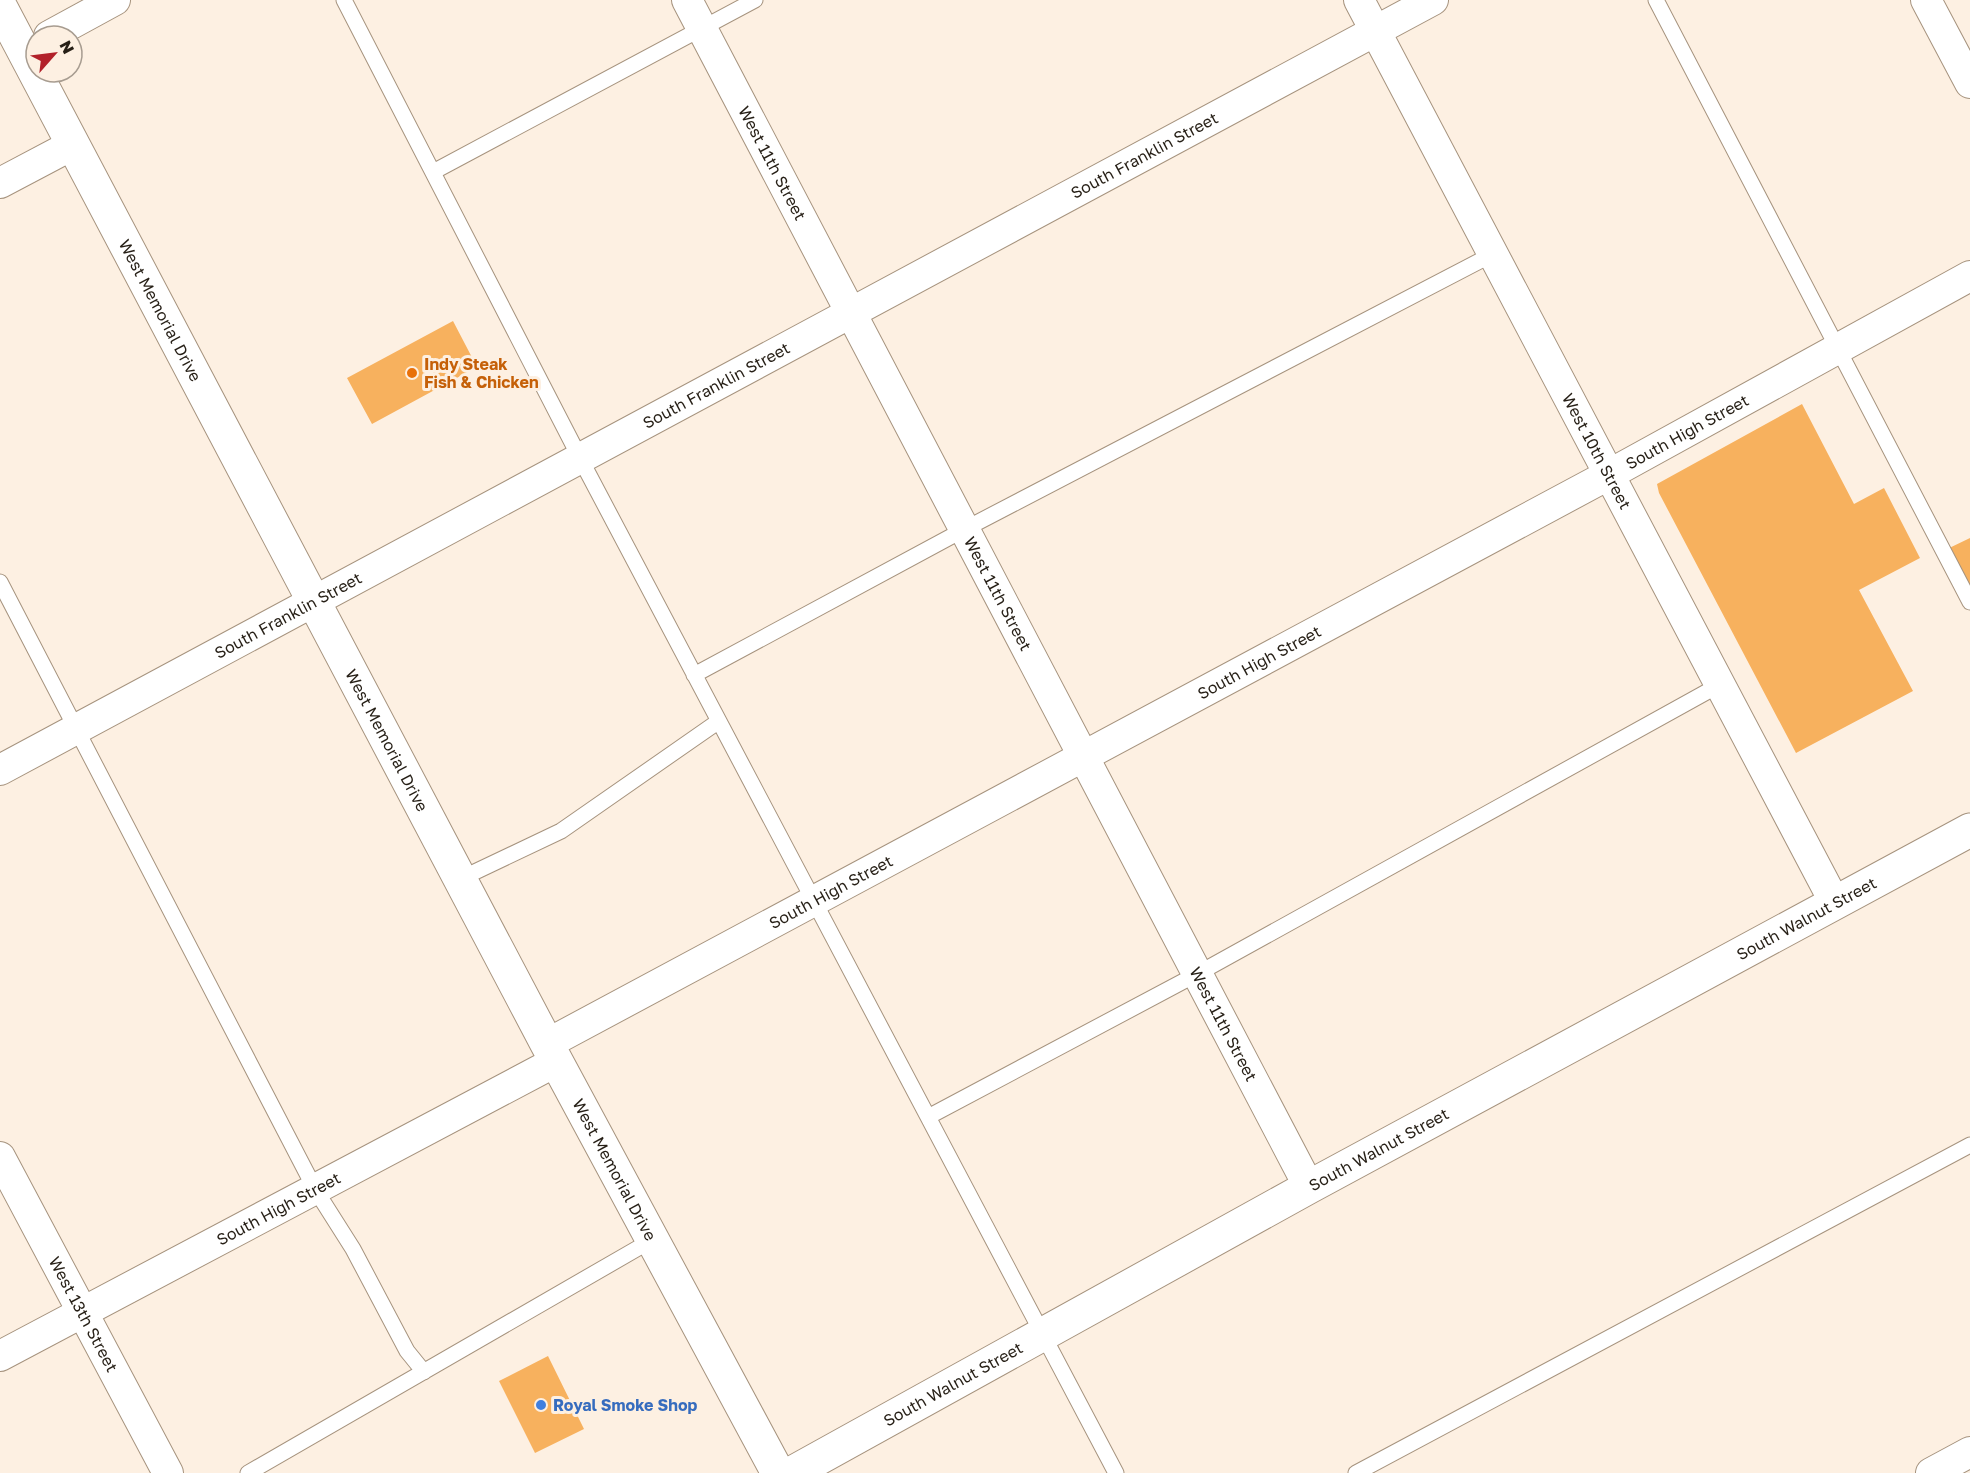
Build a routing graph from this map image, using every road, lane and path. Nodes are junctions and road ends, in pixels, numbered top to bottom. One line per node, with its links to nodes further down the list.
1 (115, 0): 10 (street)
2 (344, 0): 17 (lane)
3 (687, 0): 11 (street, West 11th Street)
4 (755, 0): 11 (lane)
5 (1359, 0): 13 (street, West 10th Street)
6 (1433, 0): 13 (street, South Franklin Street)
7 (1656, 0): 22 (lane)
8 (1926, 0): 14 (street)
9 (0, 6): 12 (main road, West Memorial Drive)
10 (71, 24)
11 (702, 29): 17 (lane); 21 (street, West 11th Street)
12 (24, 31)
13 (1375, 32): 19 (street, West 10th Street); 21 (street, South Franklin Street)
14 (1970, 83)
15 (50, 84): 16 (main road, West Memorial Drive)
16 (72, 145): 18 (street); 28 (main road, West Memorial Drive)
17 (433, 172): 23 (lane)
18 (0, 183)
19 (1493, 254): 24 (street, West 10th Street); 25 (lane)
20 (1970, 276): 22 (street, South High Street)
21 (851, 312): 23 (street, South Franklin Street); 25 (street, West 11th Street)
22 (1837, 350): 24 (street, South High Street); 27 (lane)
23 (580, 458): 28 (street, South Franklin Street); 29 (lane)
24 (1610, 474): 30 (street, West 10th Street); 33 (street, South High Street)
25 (964, 529): 29 (lane); 33 (street, West 11th Street)
26 (0, 582): 32 (lane)
27 (1970, 602)
28 (314, 603): 32 (street, South Franklin Street); 36 (main road, West Memorial Drive)
29 (694, 675): 31 (lane)
30 (1721, 684): 38 (street, West 10th Street); 39 (lane)
31 (719, 721): 36 (lane); 37 (lane)
32 (77, 729): 34 (street, South Franklin Street); 45 (lane)
33 (1082, 755): 37 (street, South High Street); 39 (street, West 11th Street)
34 (0, 770)
35 (1970, 830): 38 (main road, South Walnut Street)
36 (460, 879): 40 (main road, West Memorial Drive)
37 (813, 901): 40 (street, South High Street); 41 (lane)
38 (1836, 903): 44 (main road, South Walnut Street)
39 (1197, 974): 41 (lane); 44 (street, West 11th Street)
40 (552, 1052): 45 (street, South High Street); 46 (main road, West Memorial Drive)
41 (928, 1117): 48 (lane)
42 (1970, 1145): 57 (lane)
43 (0, 1157): 47 (street, West 13th Street)
44 (1309, 1187): 48 (main road, South Walnut Street)
45 (315, 1190): 47 (street, South High Street); 50 (lane)
46 (652, 1240): 50 (lane); 54 (main road, West Memorial Drive)
47 (83, 1312): 49 (street, South High Street); 52 (street, West 13th Street)
48 (1043, 1334): 55 (main road, South Walnut Street); 56 (lane)
49 (0, 1356)
50 (424, 1372): 53 (lane)
51 (1970, 1452): 58 (street)
52 (168, 1473)
53 (248, 1473)
54 (778, 1473)
55 (792, 1473)
56 (1116, 1473)
57 (1356, 1473)
58 (1931, 1473)

